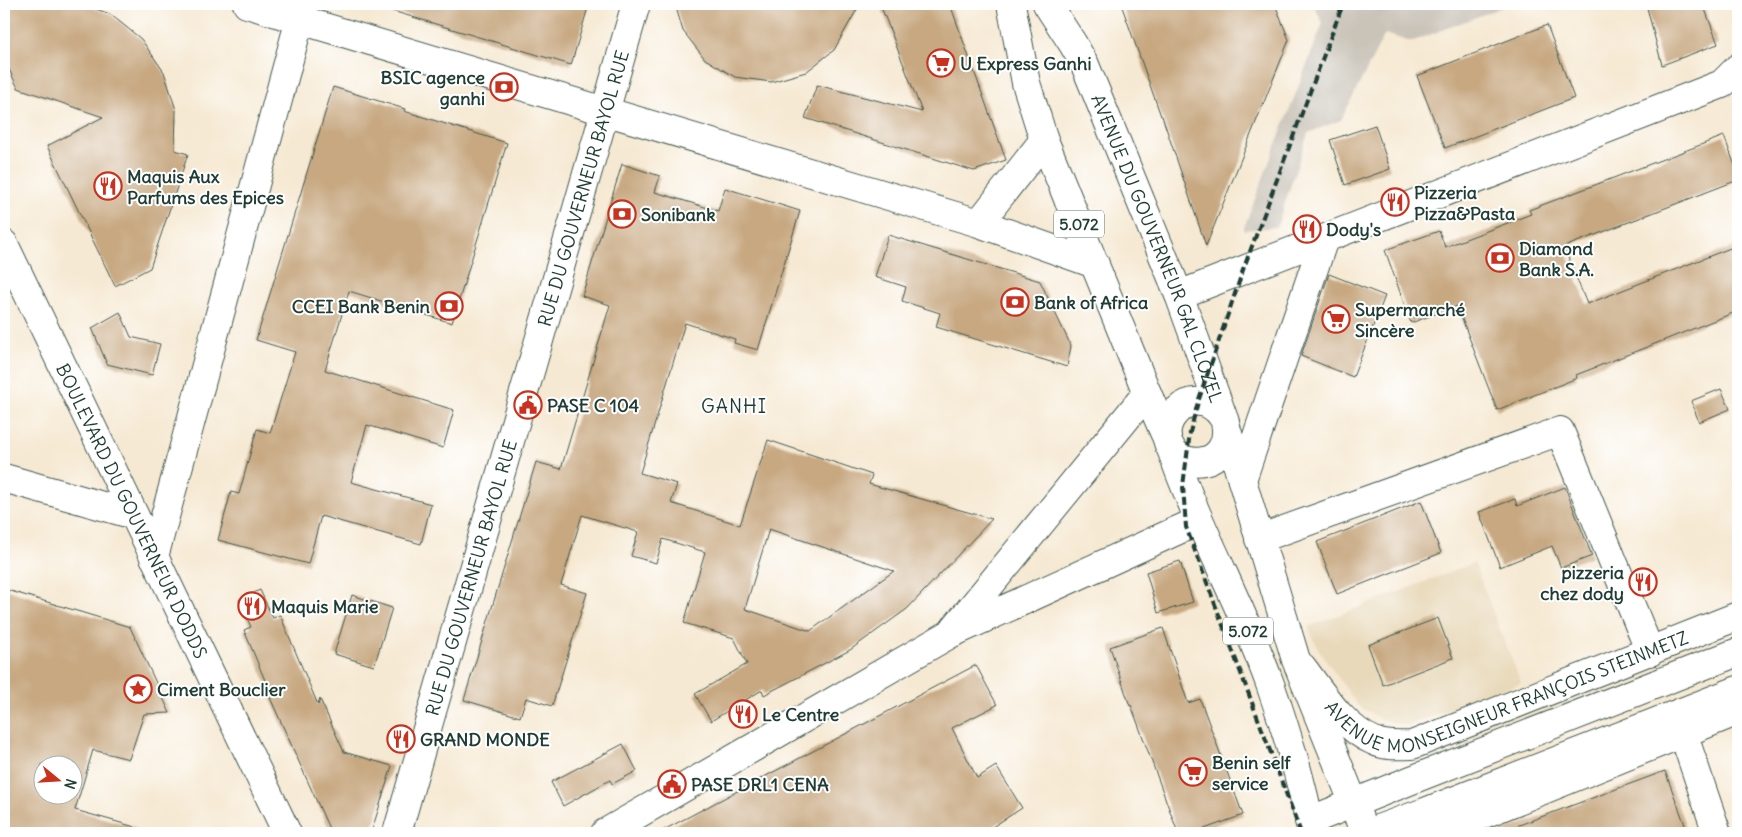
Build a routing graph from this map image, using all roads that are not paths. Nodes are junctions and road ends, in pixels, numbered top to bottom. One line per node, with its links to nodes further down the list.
1 (247, 4): 5 (street)
2 (636, 4): 7 (street, RUE DU GOUVERNEUR BAYOL RUE)
3 (1011, 4): 8 (street, 5.072)
4 (1047, 4): 13 (street, AVENUE DU GOUVERNEUR GAL CLOZEL / 5.072)
5 (302, 12): 7 (street); 22 (street)
6 (1733, 79): 10 (street)
7 (605, 112): 9 (street); 37 (street, RUE DU GOUVERNEUR BAYOL RUE)
8 (1044, 140): 9 (street); 12 (street, 5.072)
9 (979, 223): 12 (street)
10 (1324, 238): 13 (street); 18 (street)
11 (4, 244): 19 (street, BOULEVARD DU GOUVERNEUR DODDS)
12 (1095, 264): 14 (street, 5.072)
13 (1179, 295): 15 (street, AVENUE DU GOUVERNEUR GAL CLOZEL / 5.072)
14 (1147, 393): 16 (street, 5.072); 24 (street)
15 (1224, 420): 16 (street); 16 (street); 18 (street, AVENUE DU GOUVERNEUR GAL CLOZEL / 5.072)
16 (1169, 442): 20 (street, 5.072)
17 (4, 478): 19 (street)
18 (1242, 480): 21 (street, AVENUE DU GOUVERNEUR GAL CLOZEL / 5.072)
19 (134, 515): 22 (street, BOULEVARD DU GOUVERNEUR DODDS)
20 (1198, 522): 24 (street); 34 (street, 5.072)
21 (1259, 539): 25 (street); 27 (street, AVENUE DU GOUVERNEUR GAL CLOZEL / 5.072)
22 (154, 557): 36 (street, BOULEVARD DU GOUVERNEUR DODDS)
23 (1738, 616): 25 (street, AVENUE MONSEIGNEUR FRANÇOIS STEINMETZ)
24 (950, 634): 38 (street)
25 (1650, 652): 27 (street, AVENUE MONSEIGNEUR FRANÇOIS STEINMETZ)
26 (1738, 652): 32 (street, AVENUE MONSEIGNEUR FRANÇOIS STEINMETZ)
27 (1296, 660): 31 (street, AVENUE DU GOUVERNEUR GAL CLOZEL / 5.072)
28 (1738, 690): 39 (street)
29 (1738, 711): 30 (street)
30 (1683, 733): 35 (street); 40 (street)
31 (1329, 741): 32 (street); 33 (street, AVENUE DU GOUVERNEUR GAL CLOZEL / 5.072)
32 (1400, 784): 33 (street, AVENUE MONSEIGNEUR FRANÇOIS STEINMETZ)
33 (1354, 804): 34 (street, AVENUE MONSEIGNEUR FRANÇOIS STEINMETZ); 39 (street, AVENUE DU GOUVERNEUR GAL CLOZEL / 5.072)
34 (1310, 827)
35 (1442, 832)
36 (287, 833)
37 (398, 833)
38 (605, 833)
39 (1366, 833)
40 (1717, 833)

